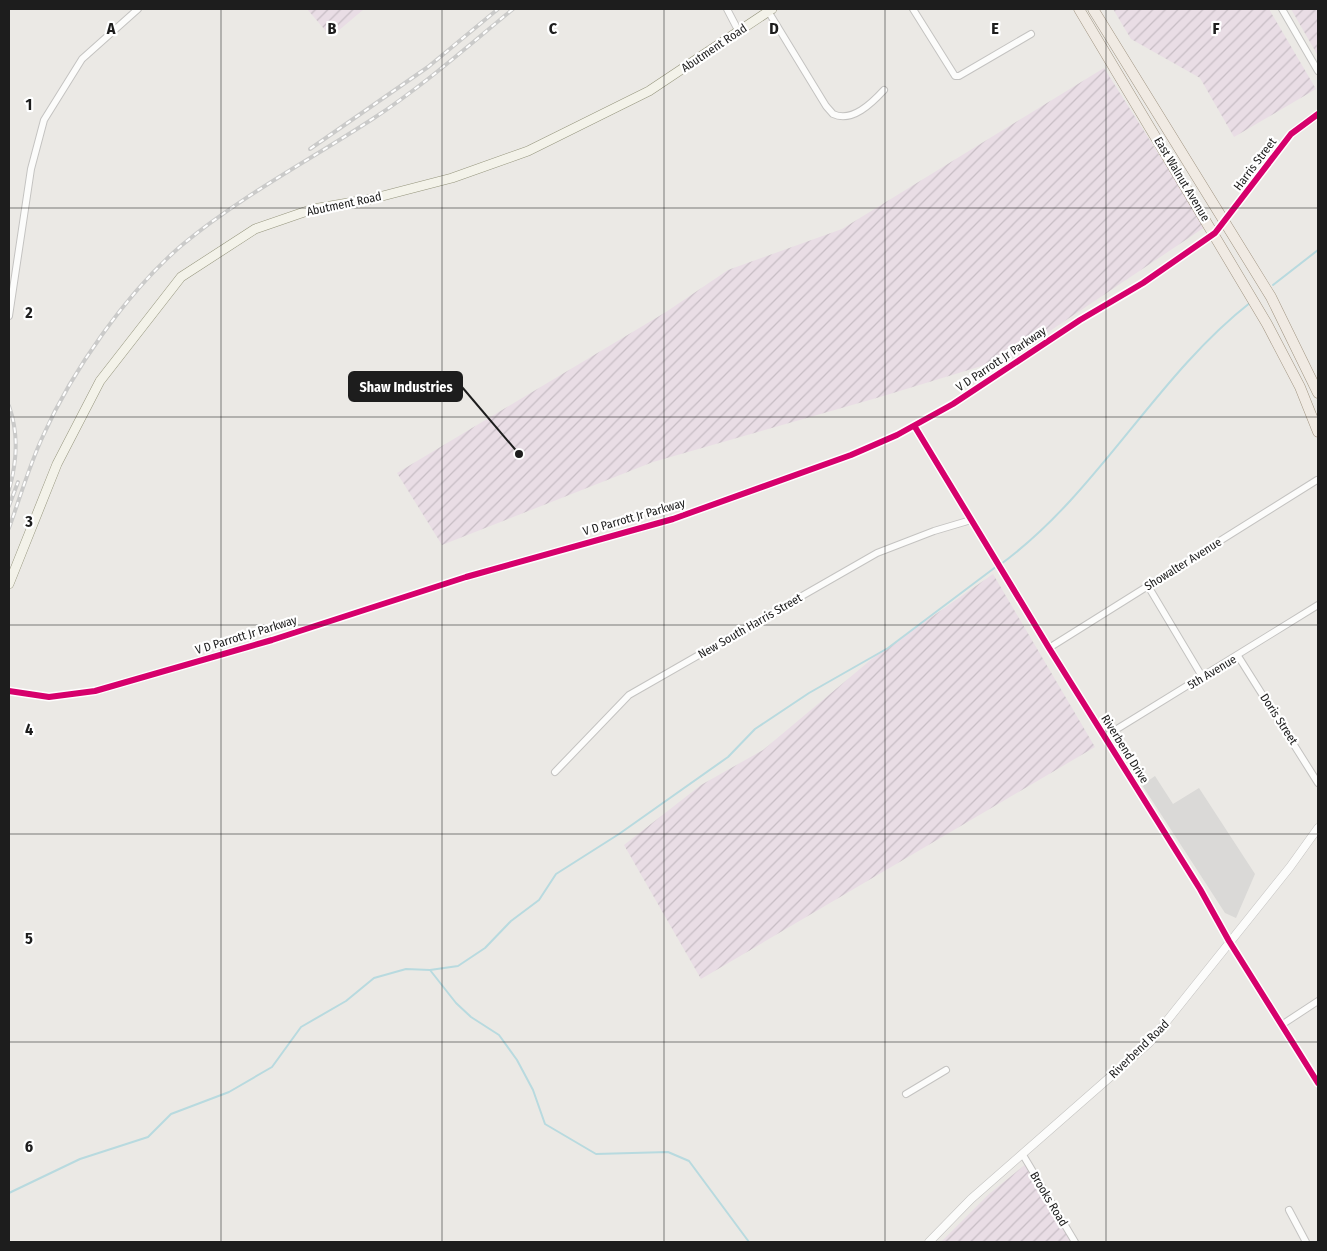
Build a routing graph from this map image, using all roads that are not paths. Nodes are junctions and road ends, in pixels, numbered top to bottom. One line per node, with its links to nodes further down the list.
1 (727, 9): 8 (street)
2 (913, 9): 9 (street)
3 (1079, 9): 14 (main road, East Walnut Avenue)
4 (1093, 9): 13 (main road, East Walnut Avenue)
5 (1282, 9): 10 (street)
6 (135, 10): 15 (street)
7 (770, 10): 8 (main road, Abutment Road); 11 (street)
8 (739, 32): 21 (main road, Abutment Road)
9 (1030, 34)
10 (1318, 71)
11 (884, 90)
12 (1318, 114): 13 (street, Harris Street)
13 (1225, 221): 14 (street, Harris Street); 16 (main road, East Walnut Avenue)
14 (1215, 234): 17 (street, V D Parrott Jr Parkway); 18 (main road, East Walnut Avenue)
15 (9, 316)
16 (1318, 393)
17 (914, 427): 20 (street, Riverbend Drive); 27 (street, V D Parrott Jr Parkway)
18 (1318, 432)
19 (1317, 480): 22 (street, Showalter Avenue)
20 (970, 520): 24 (street, Riverbend Drive); 29 (street, New South Harris Street)
21 (9, 584)
22 (1148, 586): 24 (street, Showalter Avenue); 26 (street)
23 (1318, 605): 25 (street, 5th Avenue)
24 (1049, 648): 28 (street, Riverbend Drive)
25 (1238, 656): 26 (street, 5th Avenue); 30 (street, Doris Street)
26 (1203, 678): 28 (street, 5th Avenue)
27 (9, 691)
28 (1104, 737): 32 (street, Riverbend Drive)
29 (555, 772)
30 (1318, 783)
31 (1318, 828): 32 (street, Riverbend Road)
32 (1229, 941): 34 (street, Riverbend Drive); 38 (street, Riverbend Road)
33 (1318, 1001): 34 (street)
34 (1283, 1024): 36 (street, Riverbend Drive)
35 (946, 1070): 37 (street)
36 (1318, 1083)
37 (906, 1094)
38 (1024, 1155): 40 (street, Riverbend Road); 41 (street, Brooks Road)
39 (1289, 1210): 42 (street)
40 (929, 1242)
41 (1075, 1242)
42 (1306, 1242)

